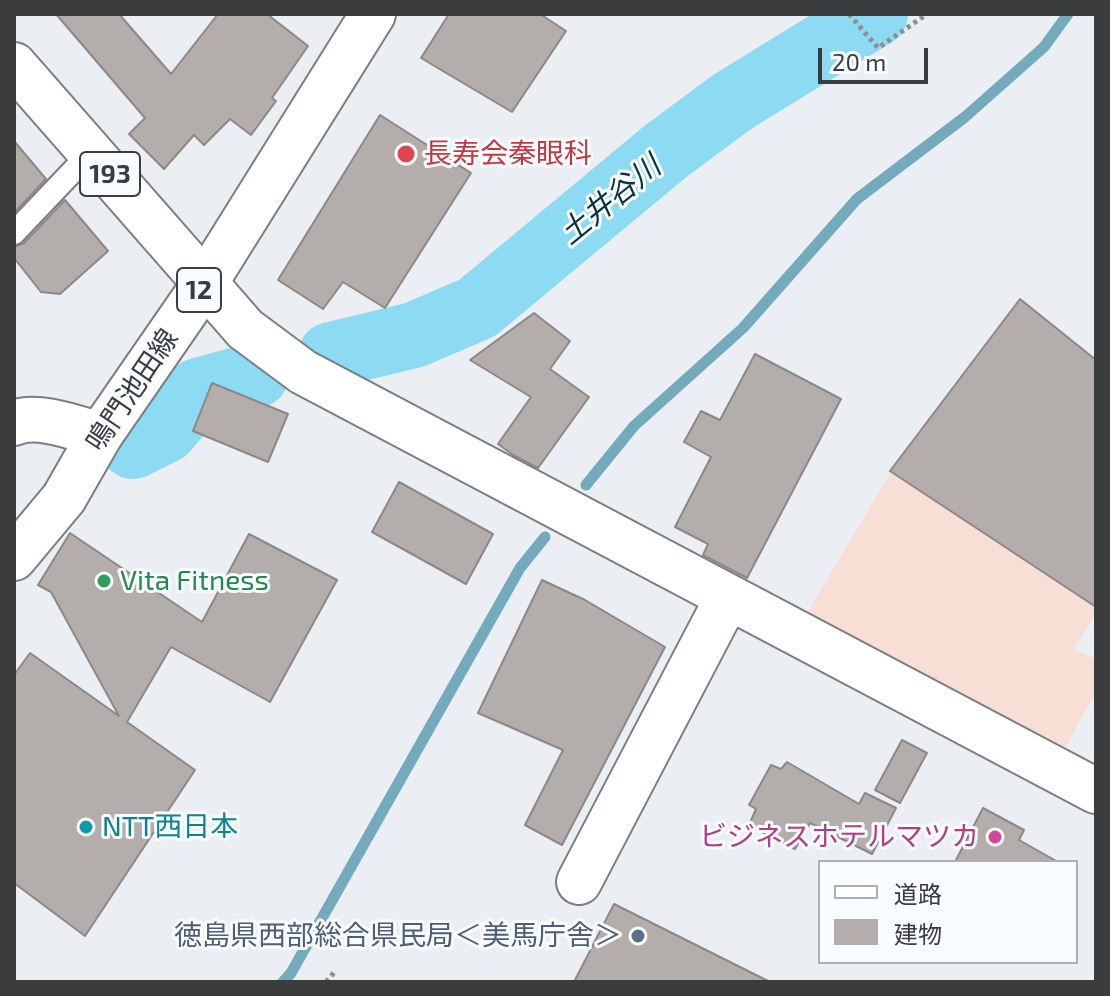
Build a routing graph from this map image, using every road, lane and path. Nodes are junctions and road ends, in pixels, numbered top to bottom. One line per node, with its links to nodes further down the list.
1 (373, 14): 7 (main road, 鳴門池田線 / 12)
2 (849, 14): 3 (path)
3 (927, 14)
4 (14, 65): 5 (main road, 193)
5 (91, 152): 6 (lane); 7 (main road, 193)
6 (14, 233)
7 (205, 283): 9 (main road, 鳴門池田線 / 12); 11 (main road)
8 (14, 423): 9 (main road)
9 (100, 435): 10 (main road, 鳴門池田線 / 12)
10 (14, 558)
11 (728, 597): 12 (main road); 13 (main road)
12 (1096, 791)
13 (579, 882)
14 (336, 970): 15 (path)
15 (326, 982)

